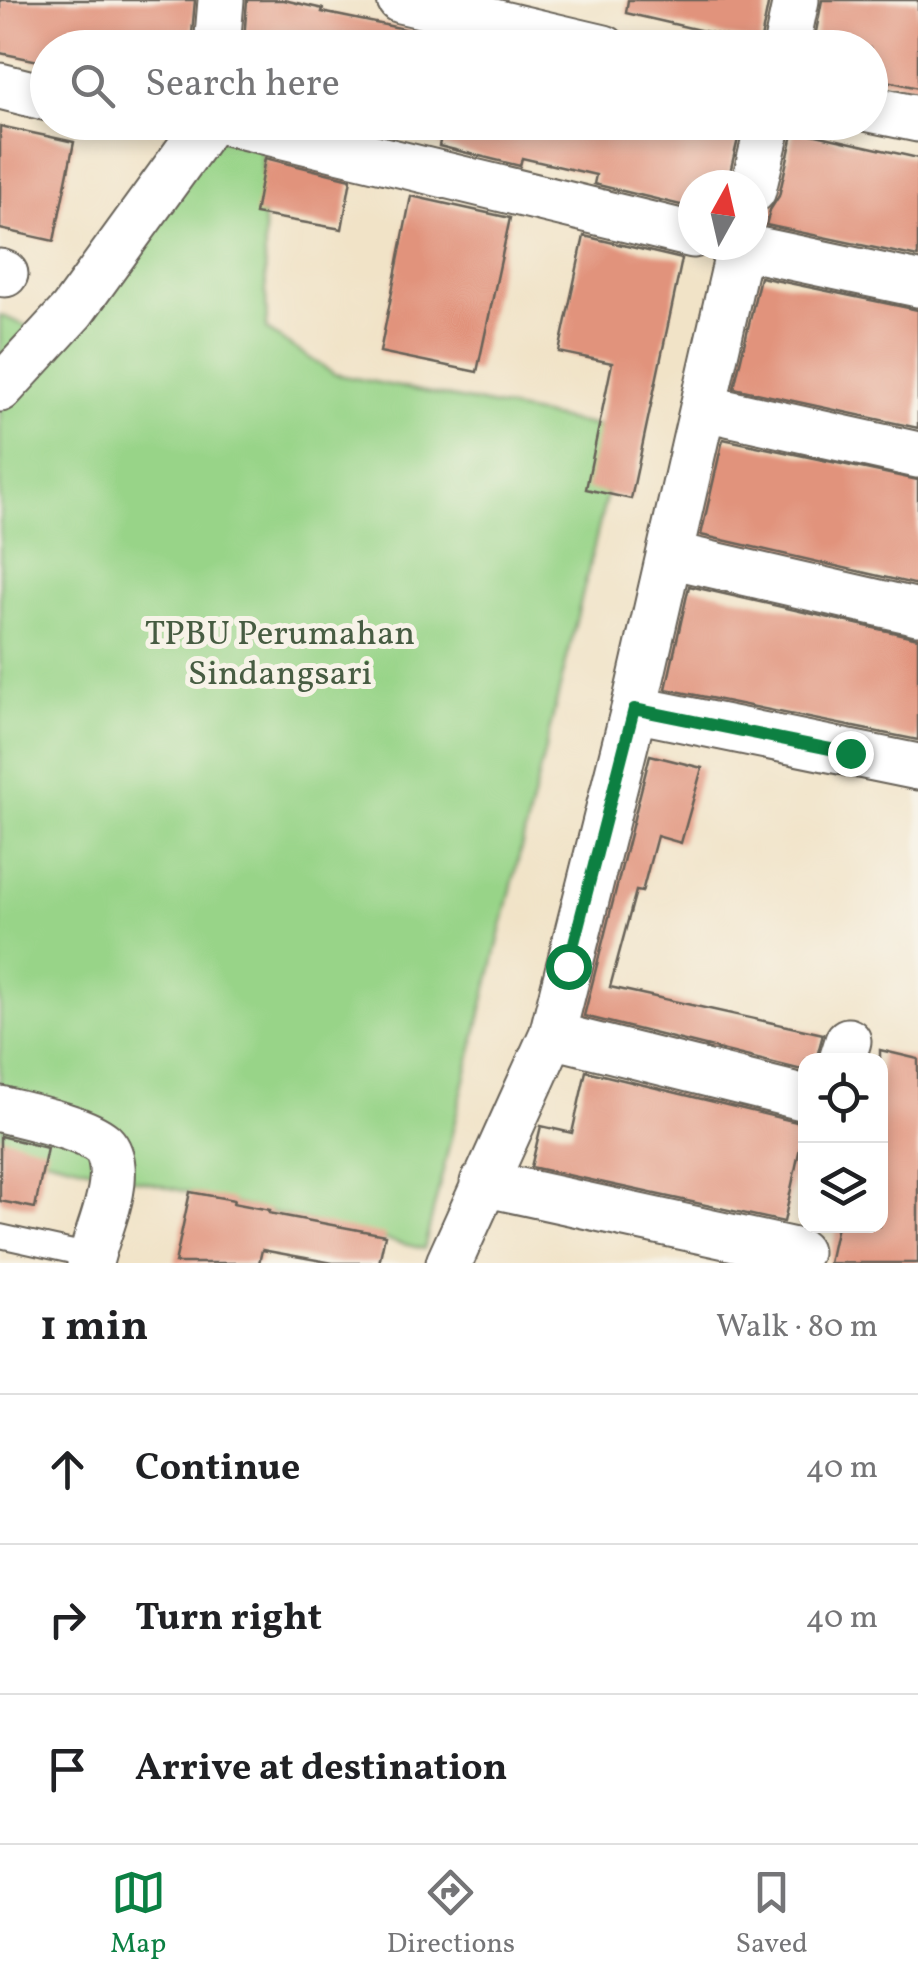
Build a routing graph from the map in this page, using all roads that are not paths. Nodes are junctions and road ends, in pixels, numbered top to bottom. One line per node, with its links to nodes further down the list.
1 (221, 0): 4 (street)
2 (400, 0): 5 (street)
3 (796, 0): 6 (street)
4 (218, 30)
5 (528, 30)
6 (790, 30)
7 (0, 86): 8 (street)
8 (30, 94)
9 (888, 113): 10 (street)
10 (918, 119)
11 (196, 140): 19 (street)
12 (300, 140): 15 (street)
13 (765, 140): 14 (street)
14 (758, 170)
15 (678, 231)
16 (768, 252): 18 (street)
17 (735, 260): 20 (street)
18 (918, 284)
19 (0, 388)
20 (705, 408): 21 (street); 22 (street)
21 (918, 455)
22 (670, 555): 23 (street); 24 (street)
23 (918, 612)
24 (634, 709): 25 (street); 26 (street)
25 (918, 767)
26 (552, 1035): 27 (street); 29 (street)
27 (798, 1096)
28 (0, 1109): 32 (street)
29 (483, 1183): 31 (street); 33 (street)
30 (0, 1236): 32 (lane)
31 (800, 1245)
32 (91, 1260)
33 (448, 1263)

